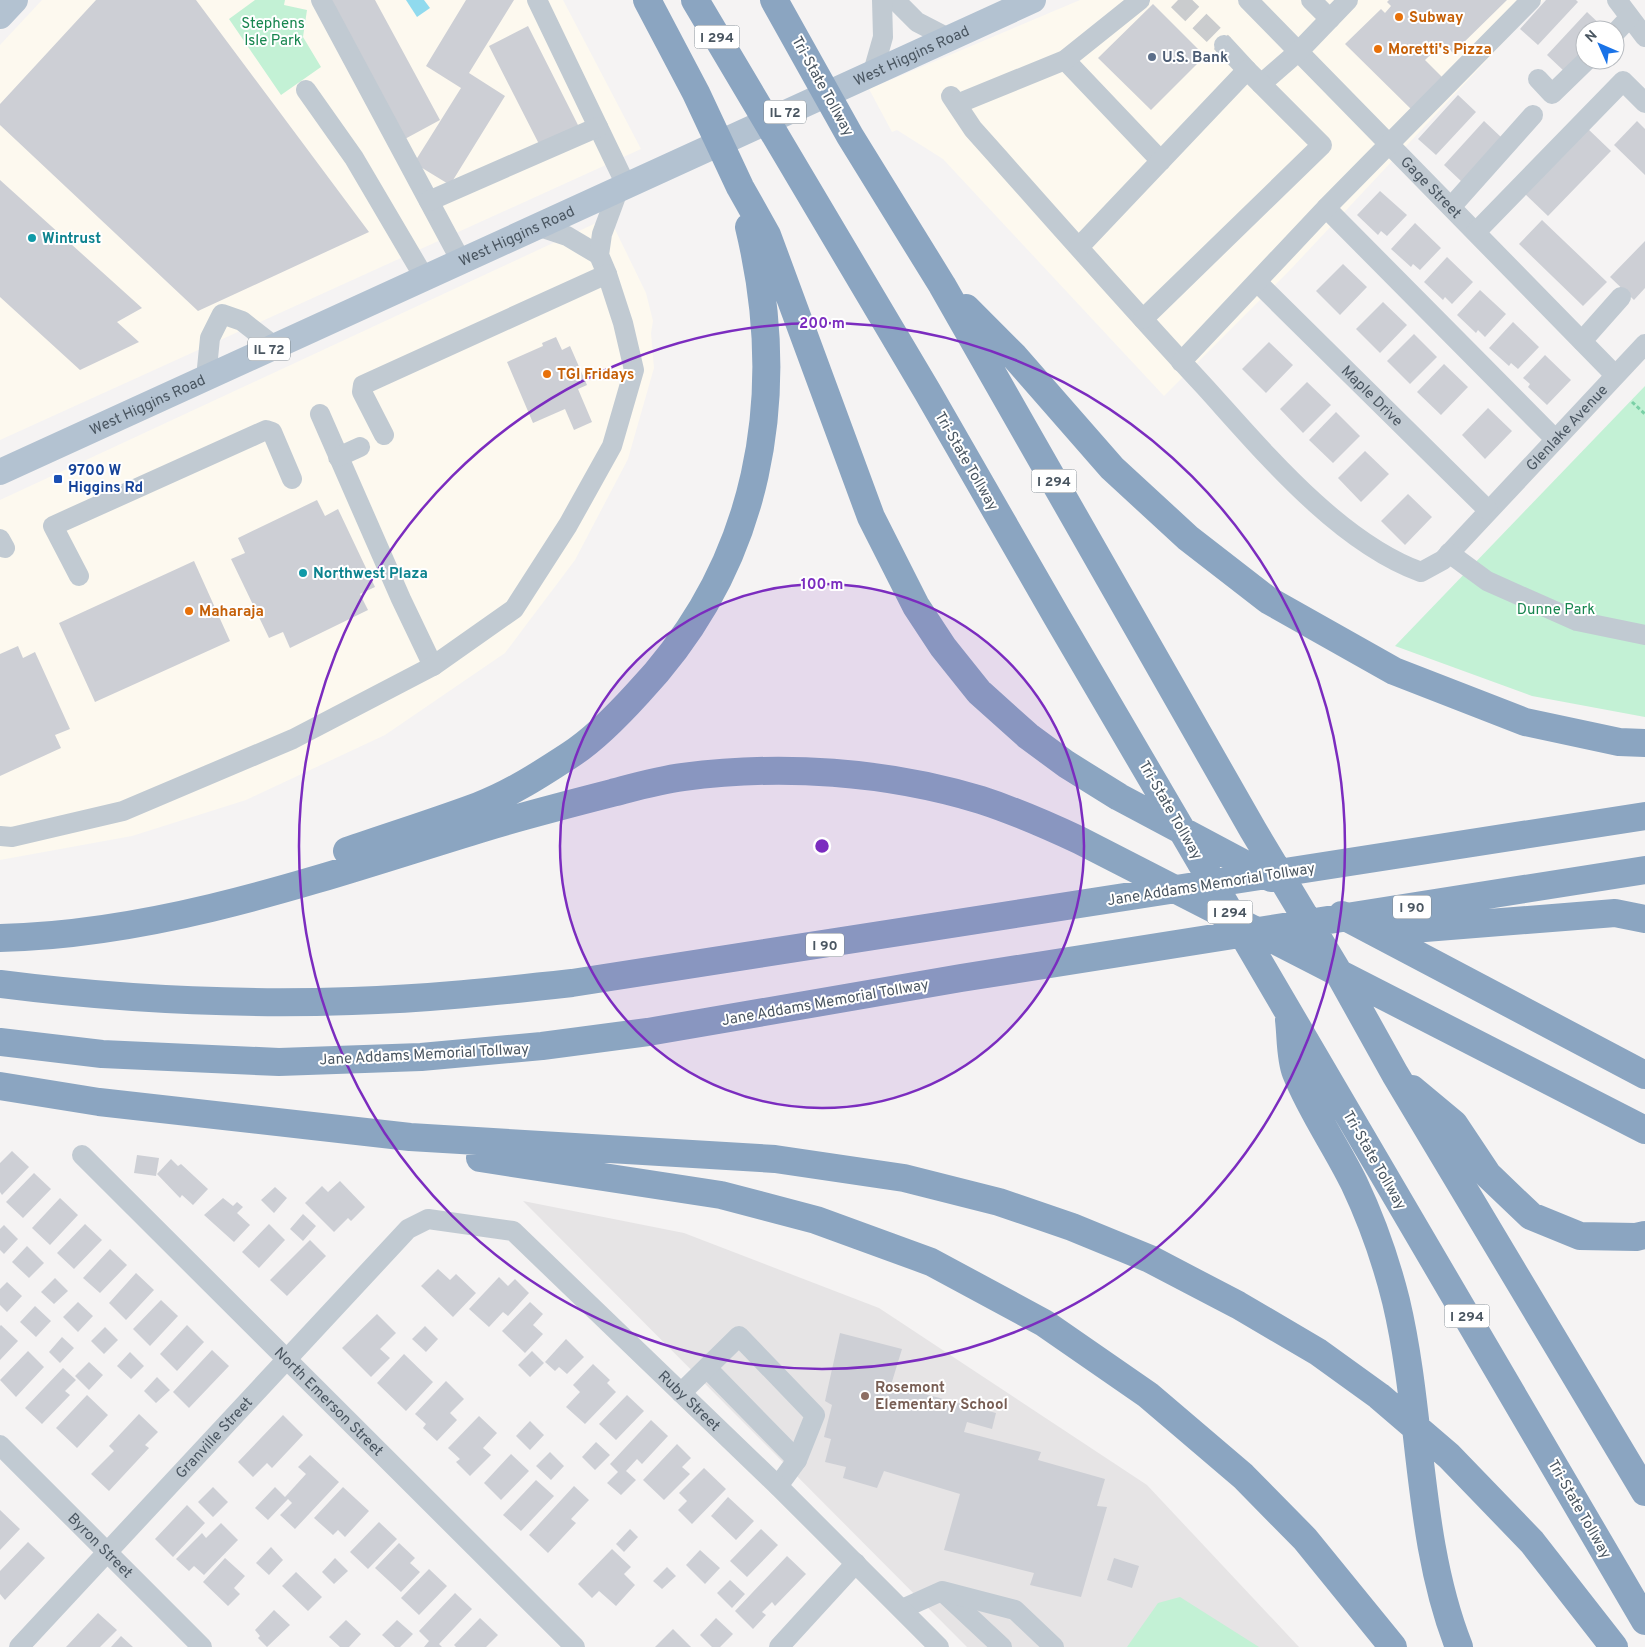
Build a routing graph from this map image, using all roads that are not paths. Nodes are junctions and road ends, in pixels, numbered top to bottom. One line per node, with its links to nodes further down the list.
1 (15, 0): 16 (main road)
2 (321, 0): 37 (street)
3 (538, 0): 32 (street)
4 (647, 0): 36 (highway)
5 (695, 0): 78 (highway, Tri-State Tollway / I 294)
6 (774, 0): 48 (highway, Tri-State Tollway / I 294)
7 (882, 0): 26 (street)
8 (895, 0): 20 (street)
9 (1033, 0): 20 (main road, West Higgins Road / IL 72)
10 (1140, 0): 24 (street)
11 (1248, 0): 23 (street, Gage Street)
12 (1311, 0): 18 (street)
13 (1348, 0): 18 (street)
14 (1531, 0): 33 (street)
15 (1617, 0): 17 (street)
16 (0, 16)
17 (1629, 18): 19 (street); 21 (street)
18 (1330, 19): 23 (street)
19 (1625, 22)
20 (948, 38): 26 (main road, West Higgins Road / IL 72)
21 (1645, 38)
22 (1224, 45): 27 (street)
23 (1298, 51): 27 (street); 33 (street, Gage Street)
24 (1065, 60): 34 (street); 42 (street)
25 (1577, 70): 28 (street)
26 (873, 72): 35 (main road, West Higgins Road / IL 72)
27 (1254, 77): 34 (street); 50 (street)
28 (1538, 79)
29 (306, 90): 46 (street)
30 (1645, 103): 41 (street)
31 (1533, 115): 38 (street)
32 (598, 126): 35 (street); 37 (street)
33 (1388, 143): 38 (street, Gage Street); 39 (street)
34 (1161, 161): 42 (street)
35 (623, 186): 40 (main road, West Higgins Road / IL 72); 43 (street)
36 (740, 187): 73 (highway); 81 (highway)
37 (429, 201): 44 (street)
38 (1451, 207): 41 (street, Gage Street)
39 (1326, 208): 47 (street); 59 (street)
40 (537, 226): 43 (street); 44 (main road, West Higgins Road / IL 72)
41 (1476, 232): 51 (street, Gage Street)
42 (1079, 247): 50 (street)
43 (599, 255): 45 (street)
44 (461, 261): 46 (main road, West Higgins Road / IL 72)
45 (607, 274): 58 (street); 68 (street)
46 (424, 277): 53 (main road, West Higgins Road / IL 72)
47 (1257, 282): 54 (street); 64 (street, Maple Drive)
48 (942, 285): 69 (highway); 80 (highway, Tri-State Tollway / I 294)
49 (1621, 297): 51 (street)
50 (1143, 320): 54 (street)
51 (1582, 341): 55 (street, Gage Street)
52 (1645, 344): 55 (street, Glenlake Avenue)
53 (274, 346): 56 (main road, West Higgins Road / IL 72); 56 (street)
54 (1181, 362): 65 (street, Glenlake Avenue)
55 (1615, 375): 59 (street, Glenlake Avenue)
56 (206, 378): 62 (main road, West Higgins Road / IL 72)
57 (320, 414): 61 (street)
58 (384, 435)
59 (1556, 439): 64 (street, Glenlake Avenue)
60 (360, 447): 61 (street)
61 (338, 457): 68 (street)
62 (0, 472)
63 (292, 479): 66 (street)
64 (1488, 510): 65 (street, Glenlake Avenue)
65 (1450, 553): 67 (street)
66 (79, 576)
67 (1645, 635)
68 (433, 666): 71 (street)
69 (1645, 743)
70 (1645, 816): 77 (highway, Jane Addams Memorial Tollway / I 90)
71 (0, 836)
72 (1645, 870): 75 (highway, Jane Addams Memorial Tollway / I 90)
73 (222, 904): 76 (highway); 83 (highway)
74 (1645, 919): 75 (highway)
75 (1291, 926): 79 (highway, Jane Addams Memorial Tollway / I 90)
76 (0, 938)
77 (0, 984)
78 (1288, 1011): 99 (highway, Tri-State Tollway / I 294); 108 (highway)
79 (0, 1042)
80 (1395, 1074): 87 (highway); 94 (highway, Tri-State Tollway / I 294)
81 (1645, 1075)
82 (0, 1086): 84 (highway)
83 (1645, 1130)
84 (410, 1137): 107 (highway); 109 (highway)
85 (82, 1155): 88 (street, North Emerson Street)
86 (408, 1228): 88 (street, Granville Street); 90 (street, Ruby Street)
87 (1645, 1235)
88 (288, 1358): 95 (street, Granville Street); 102 (street, North Emerson Street)
89 (707, 1368): 90 (street); 92 (street); 92 (street)
90 (681, 1394): 93 (street, Ruby Street)
91 (0, 1445): 95 (street, Byron Street)
92 (797, 1460): 93 (street)
93 (778, 1486): 96 (street, Ruby Street)
94 (1645, 1492)
95 (108, 1552): 100 (street, Granville Street); 101 (street, Byron Street)
96 (856, 1564): 98 (street, Ruby Street); 103 (street)
97 (942, 1592): 98 (street); 105 (street); 106 (street)
98 (902, 1608): 104 (street, Ruby Street)
99 (1645, 1621)
100 (19, 1647)
101 (202, 1647)
102 (575, 1647)
103 (779, 1647)
104 (939, 1647)
105 (1002, 1647)
106 (1054, 1647)
107 (1393, 1647)
108 (1459, 1647)
109 (1614, 1647)

